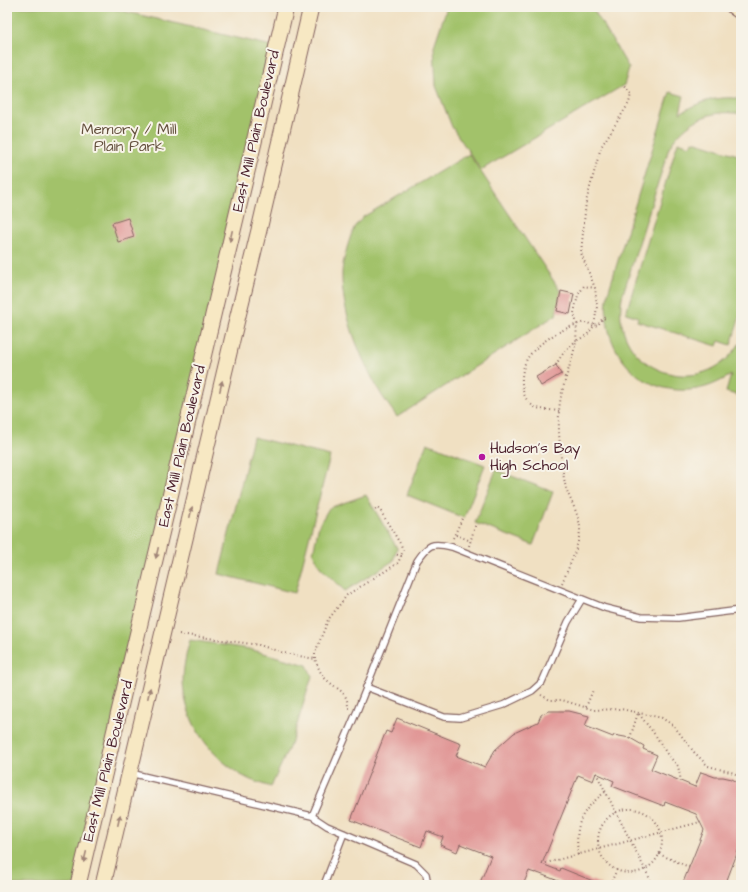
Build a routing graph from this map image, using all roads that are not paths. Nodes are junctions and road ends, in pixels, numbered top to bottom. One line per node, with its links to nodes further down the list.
1 (286, 7): 11 (main road, East Mill Plain Boulevard, one-way to 11)
2 (311, 7): 8 (main road, East Mill Plain Boulevard, one-way to 2)
3 (734, 7): 4 (main road)
4 (741, 12)
5 (582, 599): 6 (lane); 7 (lane); 7 (lane)
6 (741, 610)
7 (366, 687): 9 (lane)
8 (130, 773): 9 (lane); 12 (main road, East Mill Plain Boulevard, one-way to 8)
9 (312, 816): 10 (lane)
10 (344, 833): 13 (lane); 14 (lane)
11 (78, 885)
12 (103, 885)
13 (324, 885)
14 (428, 885)

